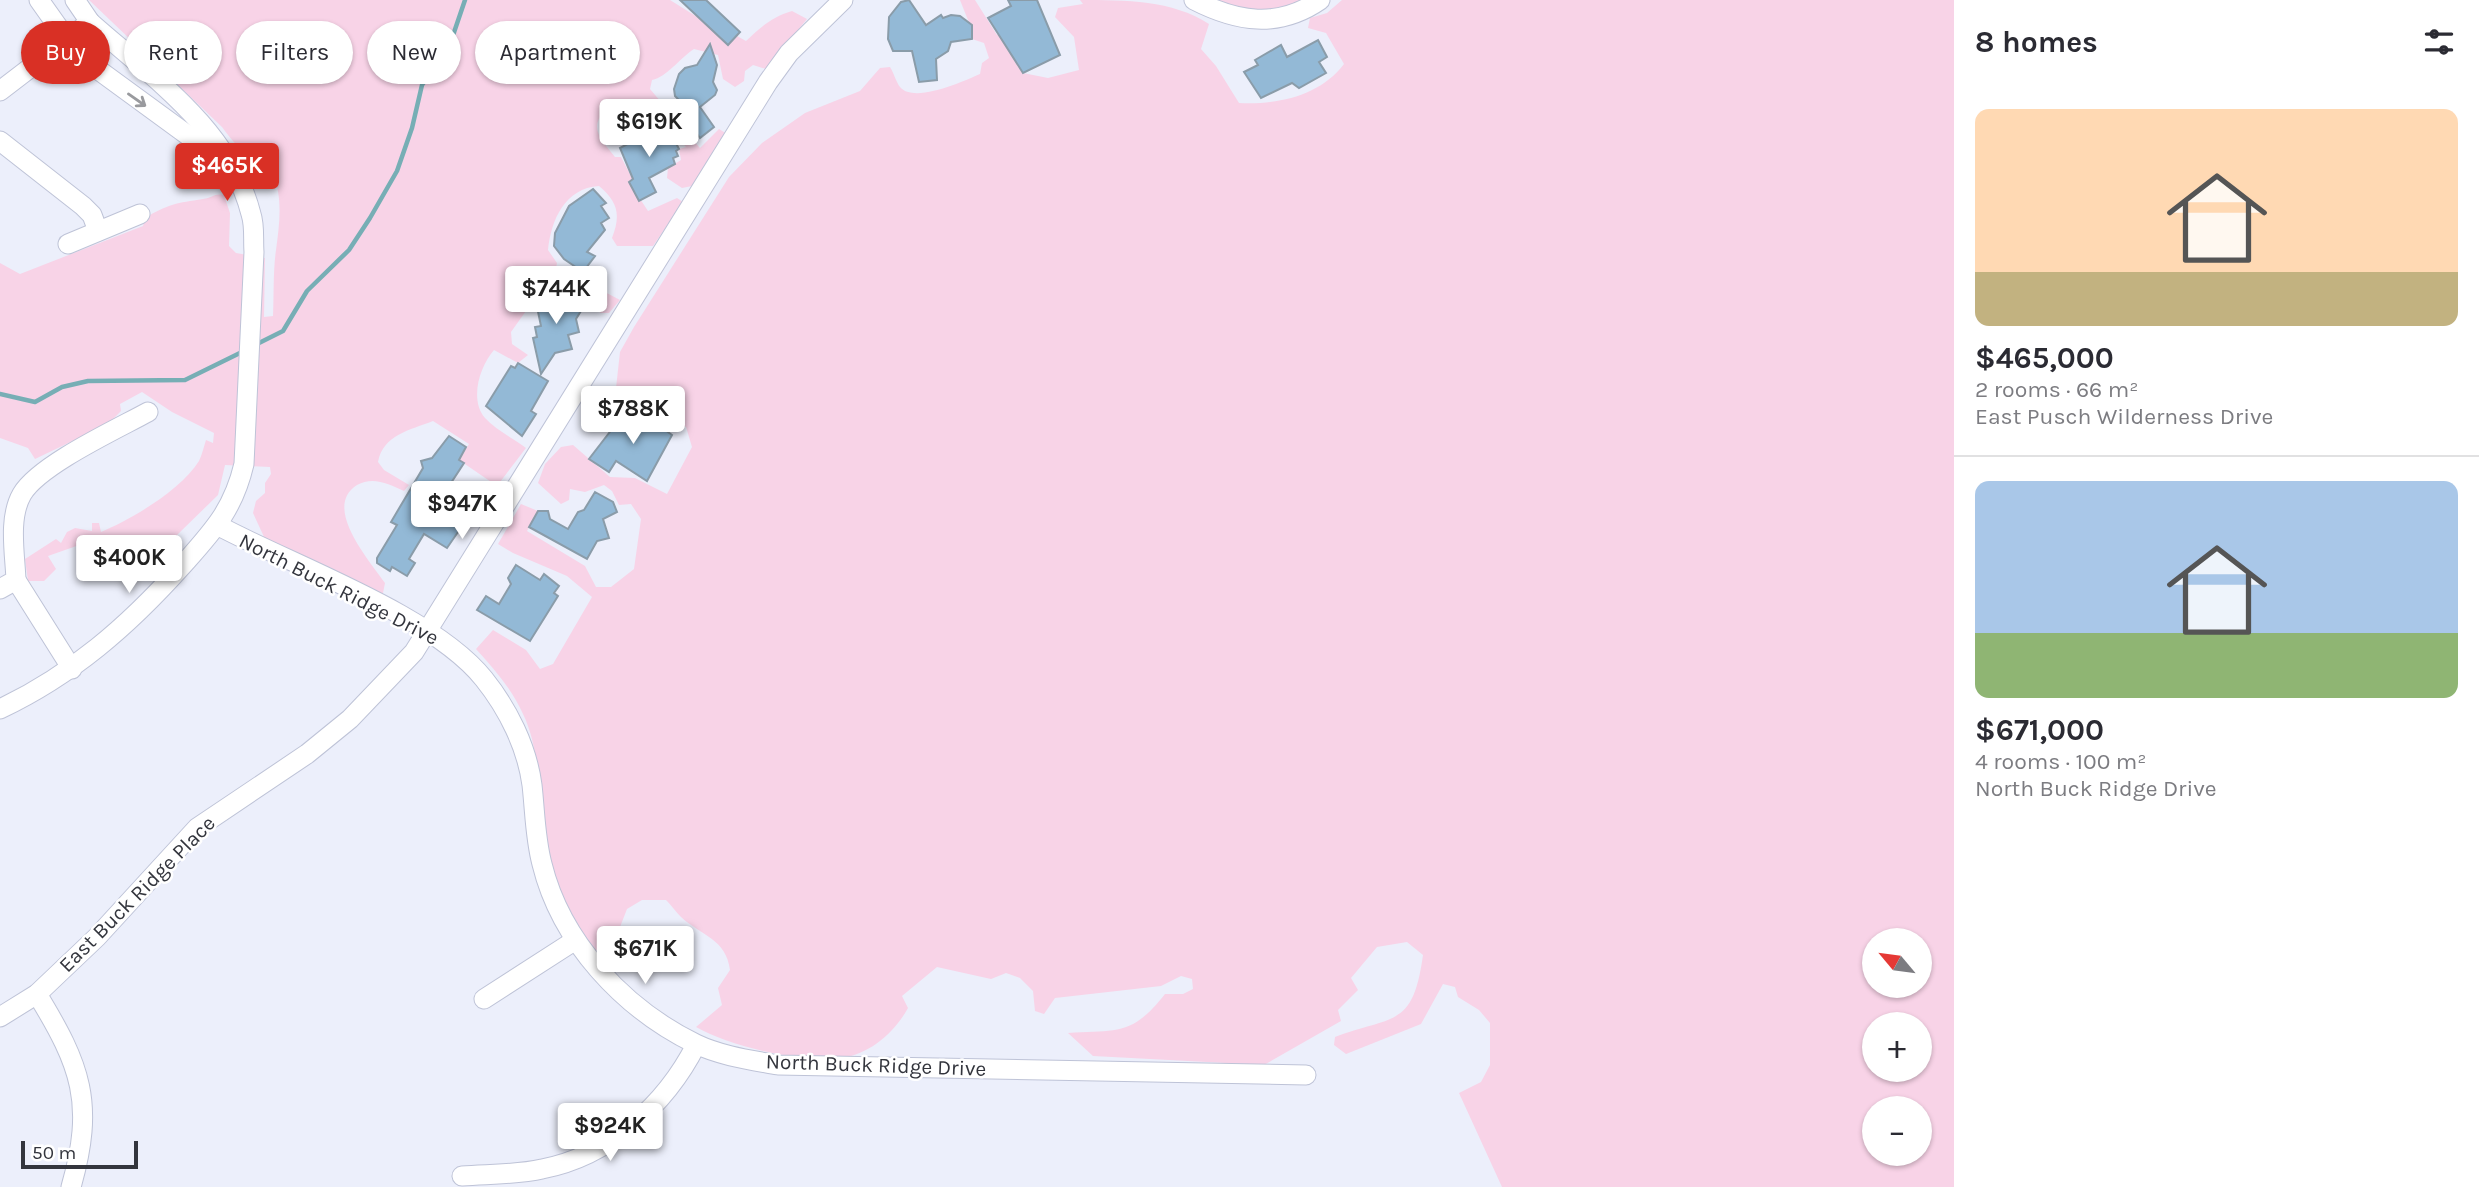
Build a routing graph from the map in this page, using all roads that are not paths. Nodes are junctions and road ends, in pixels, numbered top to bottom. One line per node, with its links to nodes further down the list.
1 (39, 0): 6 (street)
2 (75, 0): 7 (street)
3 (843, 0): 21 (street, East Buck Ridge Place)
4 (1194, 0): 5 (street)
5 (1320, 0)
6 (53, 21)
7 (89, 21)
8 (110, 40): 13 (street)
9 (21, 75): 11 (street)
10 (110, 80): 13 (street, one-way to 13)
11 (0, 91)
12 (0, 141): 15 (street)
13 (216, 147): 19 (street)
14 (140, 214): 15 (street)
15 (98, 231): 16 (street)
16 (68, 244)
17 (148, 412): 18 (street)
18 (7, 514): 20 (street)
19 (219, 526): 21 (street, North Buck Ridge Drive); 22 (street)
20 (8, 585): 22 (street)
21 (428, 632): 24 (street, North Buck Ridge Drive); 25 (street, East Buck Ridge Place)
22 (72, 669): 23 (street)
23 (0, 709)
24 (574, 941): 26 (street); 28 (street, North Buck Ridge Drive)
25 (37, 994): 27 (street, East Buck Ridge Place); 31 (street)
26 (484, 999)
27 (0, 1017)
28 (696, 1045): 29 (street, North Buck Ridge Drive); 30 (street)
29 (1306, 1075)
30 (462, 1176)
31 (71, 1187)

